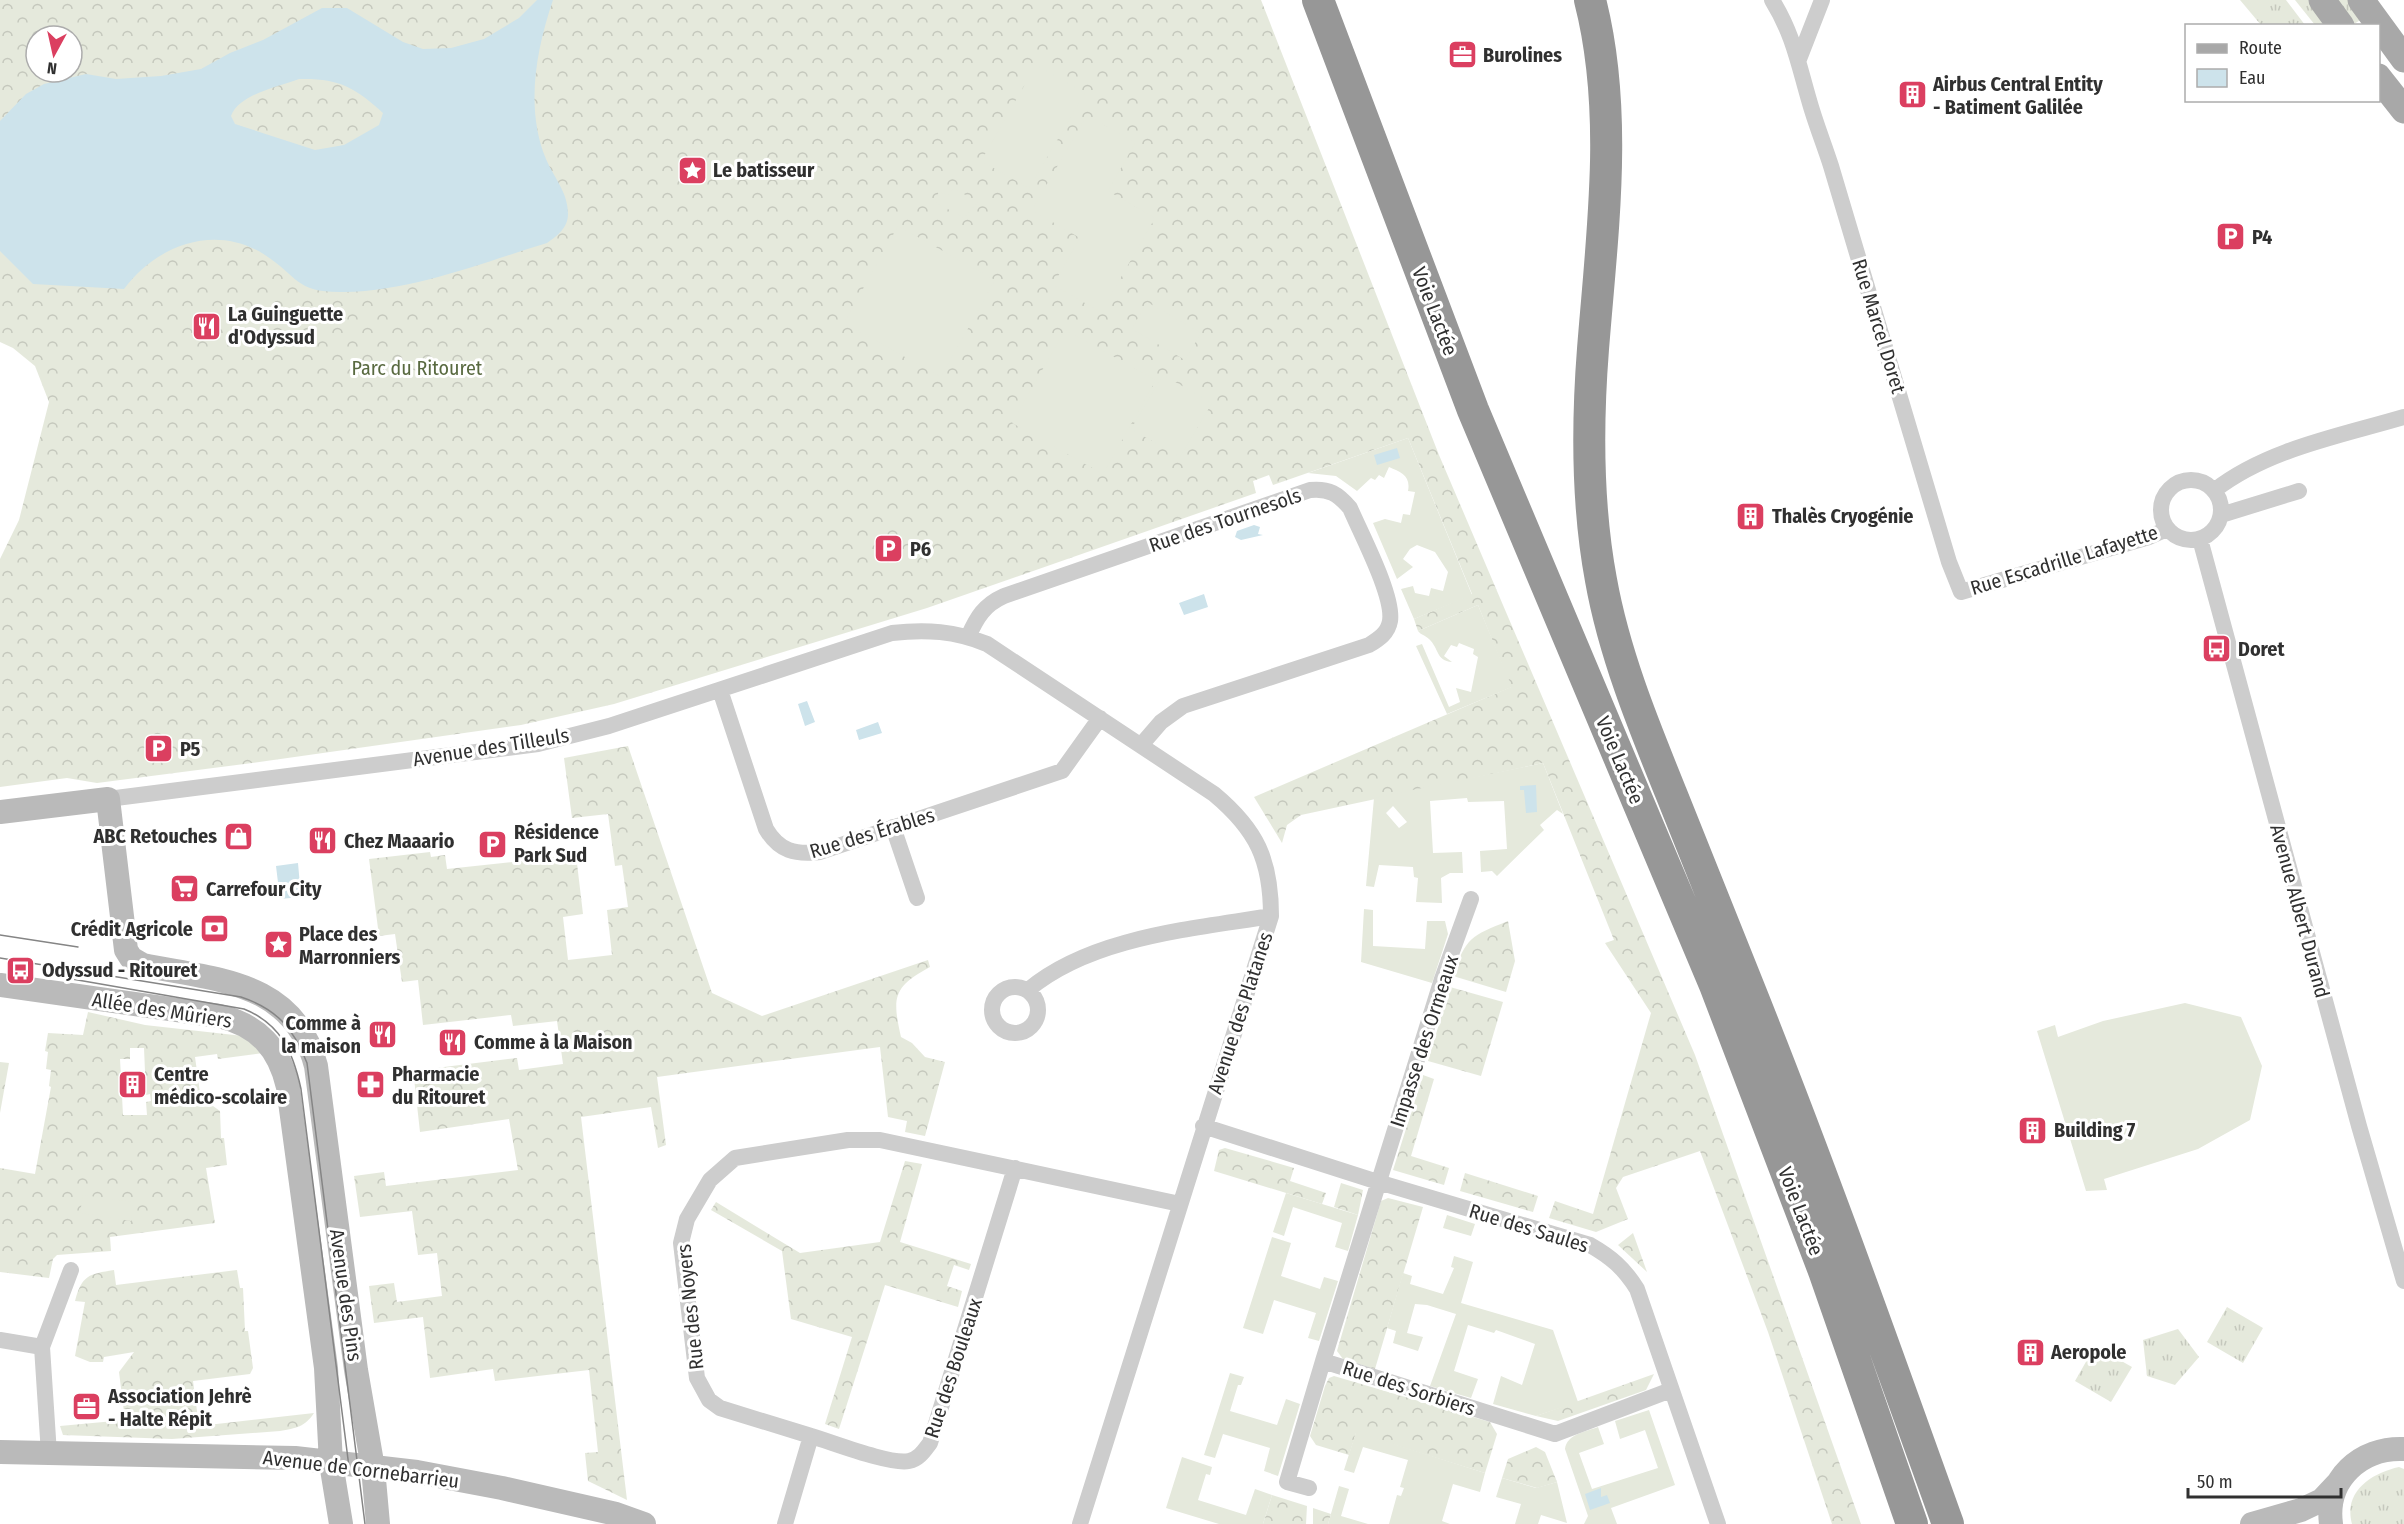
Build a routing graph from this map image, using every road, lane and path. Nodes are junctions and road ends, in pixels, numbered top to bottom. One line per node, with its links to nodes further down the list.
1 (1318, 0): 60 (highway, Voie Lactée)
2 (1590, 0): 61 (highway, Voie Lactée)
3 (1772, 0): 10 (street, Rue Marcel Doret)
4 (1822, 0): 10 (street)
5 (2322, 0): 7 (main road)
6 (2361, 0): 8 (main road)
7 (2340, 24)
8 (2378, 24)
9 (2380, 26): 11 (main road)
10 (1799, 59): 20 (street, Rue Marcel Doret)
11 (2404, 59)
12 (2380, 78): 13 (main road)
13 (2404, 111)
14 (2404, 417): 15 (street)
15 (2215, 490): 17 (street); 18 (street)
16 (2299, 491): 17 (street)
17 (2221, 515): 19 (street)
18 (2167, 529): 19 (street); 20 (street, Rue Escadrille Lafayette)
19 (2200, 539): 40 (street, Avenue Albert Durand)
20 (1961, 592)
21 (968, 637): 22 (street, Avenue des Tilleuls); 23 (street, Avenue des Platanes); 24 (street, Rue des Tournesols)
22 (720, 690): 25 (street, Avenue des Tilleuls); 27 (street, Rue des Érables)
23 (1100, 718): 24 (street, Avenue des Platanes); 27 (street, Rue des Érables)
24 (1142, 744): 30 (street, Avenue des Platanes)
25 (108, 799): 26 (street, Avenue des Tilleuls); 33 (street, Allée des Mûriers)
26 (0, 812)
27 (893, 827): 28 (street)
28 (917, 898)
29 (1471, 899): 37 (street, Impasse des Ormeaux)
30 (1271, 916): 32 (street); 35 (street, Avenue des Platanes)
31 (0, 985): 34 (street, Allée des Mûriers)
32 (1028, 990)
33 (316, 1066): 50 (street, Avenue des Pins)
34 (288, 1087): 49 (street, Avenue des Pins)
35 (1203, 1126): 37 (street, Rue des Saules); 38 (street, Avenue des Platanes)
36 (1015, 1168): 38 (street, Rue des Noyers); 45 (street, Rue des Bouleaux); 45 (street, Rue des Noyers)
37 (1377, 1182): 43 (street, Rue des Sorbiers); 44 (street, Rue des Saules)
38 (1180, 1204): 58 (street, Avenue des Platanes)
39 (72, 1270): 42 (street)
40 (2404, 1281)
41 (0, 1340): 42 (street)
42 (42, 1347): 48 (street)
43 (1323, 1361): 44 (street, Rue des Sorbiers); 52 (street)
44 (1671, 1390): 59 (street, Rue des Saules)
45 (811, 1436): 57 (street)
46 (2401, 1446): 51 (street)
47 (0, 1452): 48 (street, Avenue de Cornebarrieu)
48 (49, 1454): 49 (street, Avenue de Cornebarrieu)
49 (331, 1463): 50 (street, Avenue de Cornebarrieu); 54 (street, Avenue des Pins)
50 (374, 1468): 53 (street, Avenue de Cornebarrieu); 55 (street, Avenue des Pins)
51 (2338, 1483): 62 (street); 63 (street)
52 (1309, 1488)
53 (596, 1517): 56 (street, Avenue de Cornebarrieu)
54 (341, 1524)
55 (378, 1524)
56 (644, 1524)
57 (785, 1524)
58 (1080, 1524)
59 (1718, 1524)
60 (1912, 1524)
61 (1948, 1524)
62 (2252, 1524)
63 (2331, 1524)

